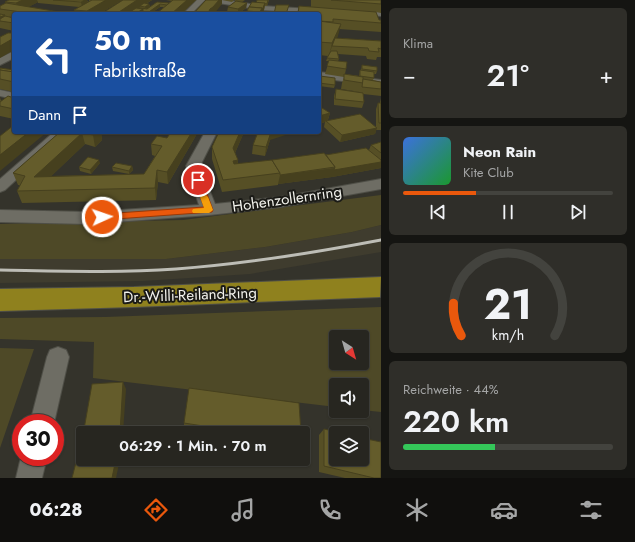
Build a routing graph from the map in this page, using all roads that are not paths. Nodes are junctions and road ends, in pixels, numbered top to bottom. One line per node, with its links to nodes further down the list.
1 (201, 0): 5 (street)
2 (212, 0): 4 (street)
3 (275, 0): 4 (street)
4 (271, 11): 6 (street)
5 (189, 12)
6 (294, 12)
7 (381, 14): 8 (street)
8 (381, 17)
9 (12, 55): 10 (street)
10 (0, 62)
11 (321, 75): 12 (street)
12 (381, 83)
13 (0, 93): 14 (street)
14 (12, 96)
15 (60, 134): 18 (street)
16 (210, 134): 19 (street)
17 (381, 184): 19 (street, Hohenzollernring)
18 (0, 187)
19 (209, 210): 20 (street, Hohenzollernring)
20 (0, 216)
21 (380, 287): 22 (highway, Dr.-Willi-Reiland-Ring)
22 (0, 300)
23 (58, 357): 24 (street)
24 (44, 414)
25 (32, 466): 26 (street)
26 (29, 478)

